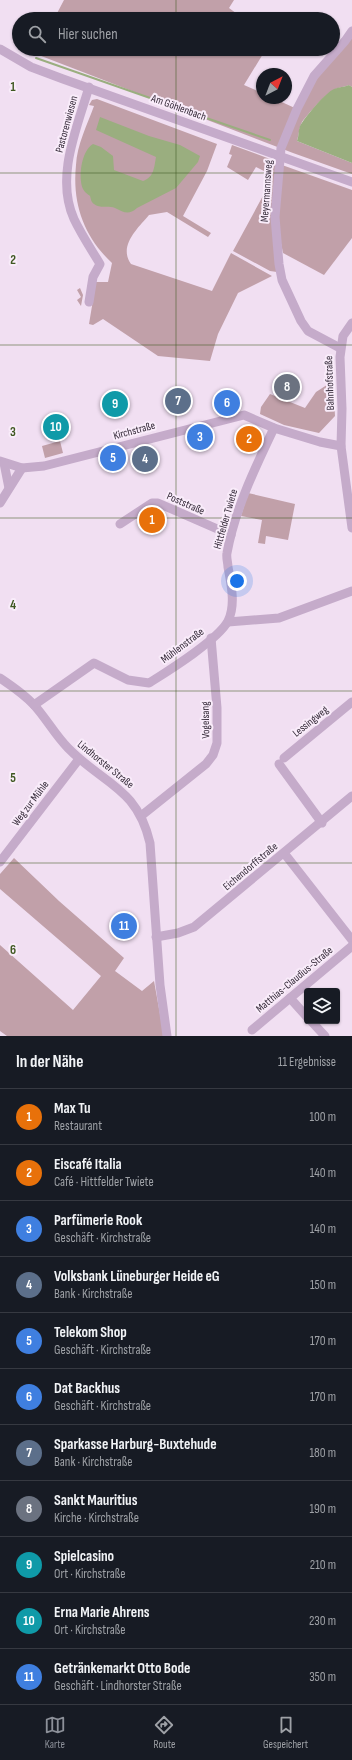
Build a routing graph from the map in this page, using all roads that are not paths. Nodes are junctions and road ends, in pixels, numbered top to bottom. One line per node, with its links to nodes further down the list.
1 (352, 31): 2 (street, Meyermannsweg)
2 (340, 47)
3 (0, 49): 5 (street, Am Göhlenbach)
4 (12, 56): 7 (street, Am Göhlenbach)
5 (12, 56)
6 (332, 56): 8 (street, Meyermannsweg)
7 (89, 87): 8 (street, Am Göhlenbach); 10 (street, Pastorenwiesen)
8 (280, 157): 9 (street, Am Göhlenbach); 12 (street, Meyermannsweg)
9 (352, 182)
10 (89, 302)
11 (352, 323): 12 (street, Bahnhofstraße)
12 (340, 348): 14 (street, Bahnhofstraße)
13 (274, 428): 14 (street, Kirchstraße); 16 (street, Kirchstraße); 21 (street, Hittfelder Twiete)
14 (341, 446): 20 (street, Bahnhofstraße)
15 (2, 462): 16 (street, Kirchstraße); 17 (street)
16 (22, 468): 17 (street)
17 (9, 488): 18 (street)
18 (0, 503)
19 (120, 524): 21 (street, Poststraße)
20 (352, 528)
21 (231, 536): 23 (street, Hittfelder Twiete)
22 (352, 591): 23 (street)
23 (228, 622): 24 (street, Mühlenstraße)
24 (211, 638): 27 (street, Mühlenstraße); 30 (street, Vogelsang)
25 (0, 678): 27 (street, Lindhorster Straße)
26 (352, 702): 31 (street, Lessingweg)
27 (34, 705): 28 (street, Lindhorster Straße)
28 (79, 759): 30 (street, Lindhorster Straße); 33 (street, Weg zur Mühle)
29 (352, 796): 31 (street, Eichendorffstraße)
30 (141, 816): 34 (street, Lindhorster Straße)
31 (322, 823): 32 (street, Eichendorffstraße)
32 (284, 853): 34 (street, Eichendorffstraße); 35 (street)
33 (0, 862)
34 (156, 937): 41 (street, Lindhorster Straße)
35 (352, 940)
36 (352, 946): 37 (street, Matthias-Claudius-Straße)
37 (290, 998): 38 (street); 40 (street, Matthias-Claudius-Straße)
38 (304, 1014)
39 (314, 1024): 42 (street)
40 (252, 1030)
41 (167, 1036)
42 (325, 1036)

